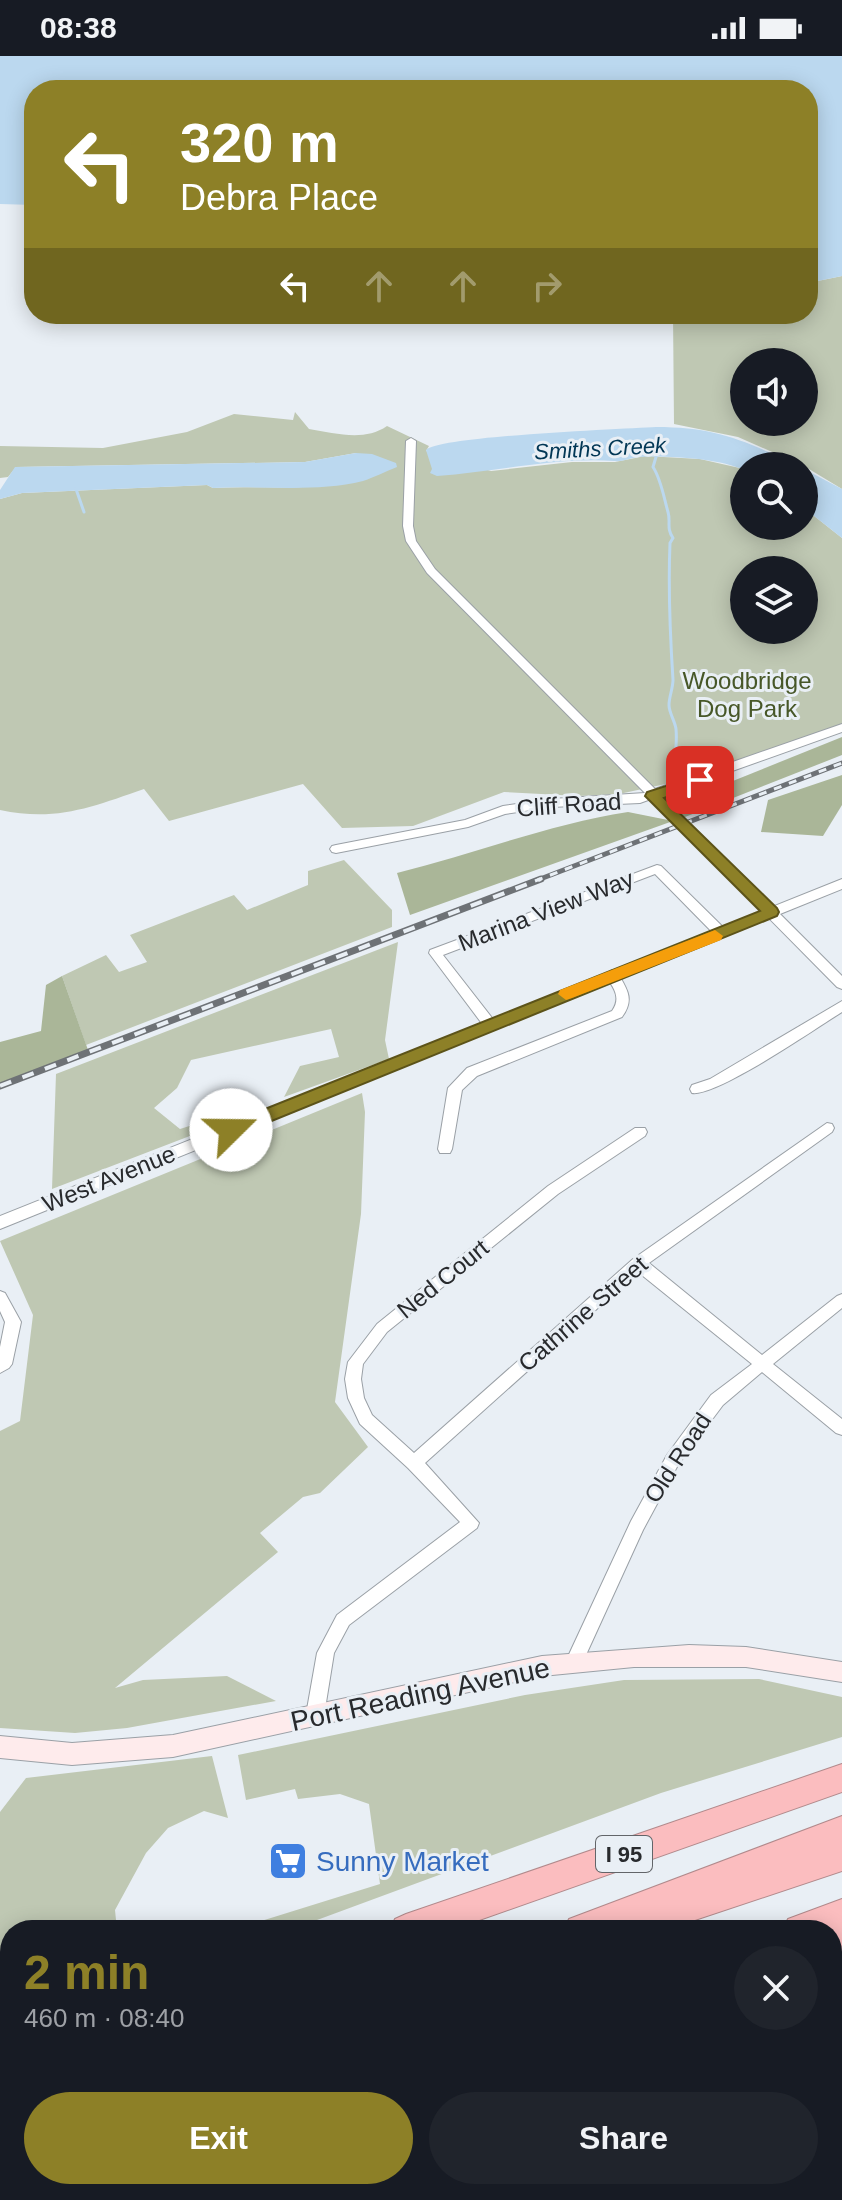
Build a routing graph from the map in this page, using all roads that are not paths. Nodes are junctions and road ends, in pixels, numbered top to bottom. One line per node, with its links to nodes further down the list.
1 (411, 441): 3 (street)
2 (842, 728): 3 (street, Cliff Road)
3 (653, 796): 4 (street, Cliff Road); 6 (street)
4 (336, 849)
5 (842, 884): 6 (street, West Avenue)
6 (771, 912): 7 (street, West Avenue); 9 (street)
7 (721, 933): 8 (street, West Avenue); 11 (street, Marina View Way)
8 (612, 975): 11 (street, West Avenue); 15 (street)
9 (842, 984)
10 (842, 1006): 12 (street)
11 (491, 1026): 16 (street, West Avenue)
12 (697, 1089)
13 (827, 1128): 17 (street, Cathrine Street)
14 (640, 1132): 23 (street, Ned Court)
15 (445, 1149)
16 (0, 1223)
17 (638, 1263): 20 (street); 23 (street, Cathrine Street)
18 (0, 1297): 21 (street)
19 (842, 1300): 20 (street, Old Road)
20 (763, 1364): 22 (street); 24 (street, Old Road)
21 (0, 1367)
22 (842, 1428)
23 (414, 1463): 26 (street)
24 (574, 1663): 25 (main road, Port Reading Avenue); 26 (main road, Port Reading Avenue)
25 (842, 1672)
26 (315, 1715): 27 (main road, Port Reading Avenue)
27 (0, 1747)
28 (842, 1778): 31 (highway, I 95)
29 (842, 1831): 32 (highway)
30 (842, 1856): 33 (highway)
31 (435, 1920)
32 (606, 1920)
33 (650, 1920)

